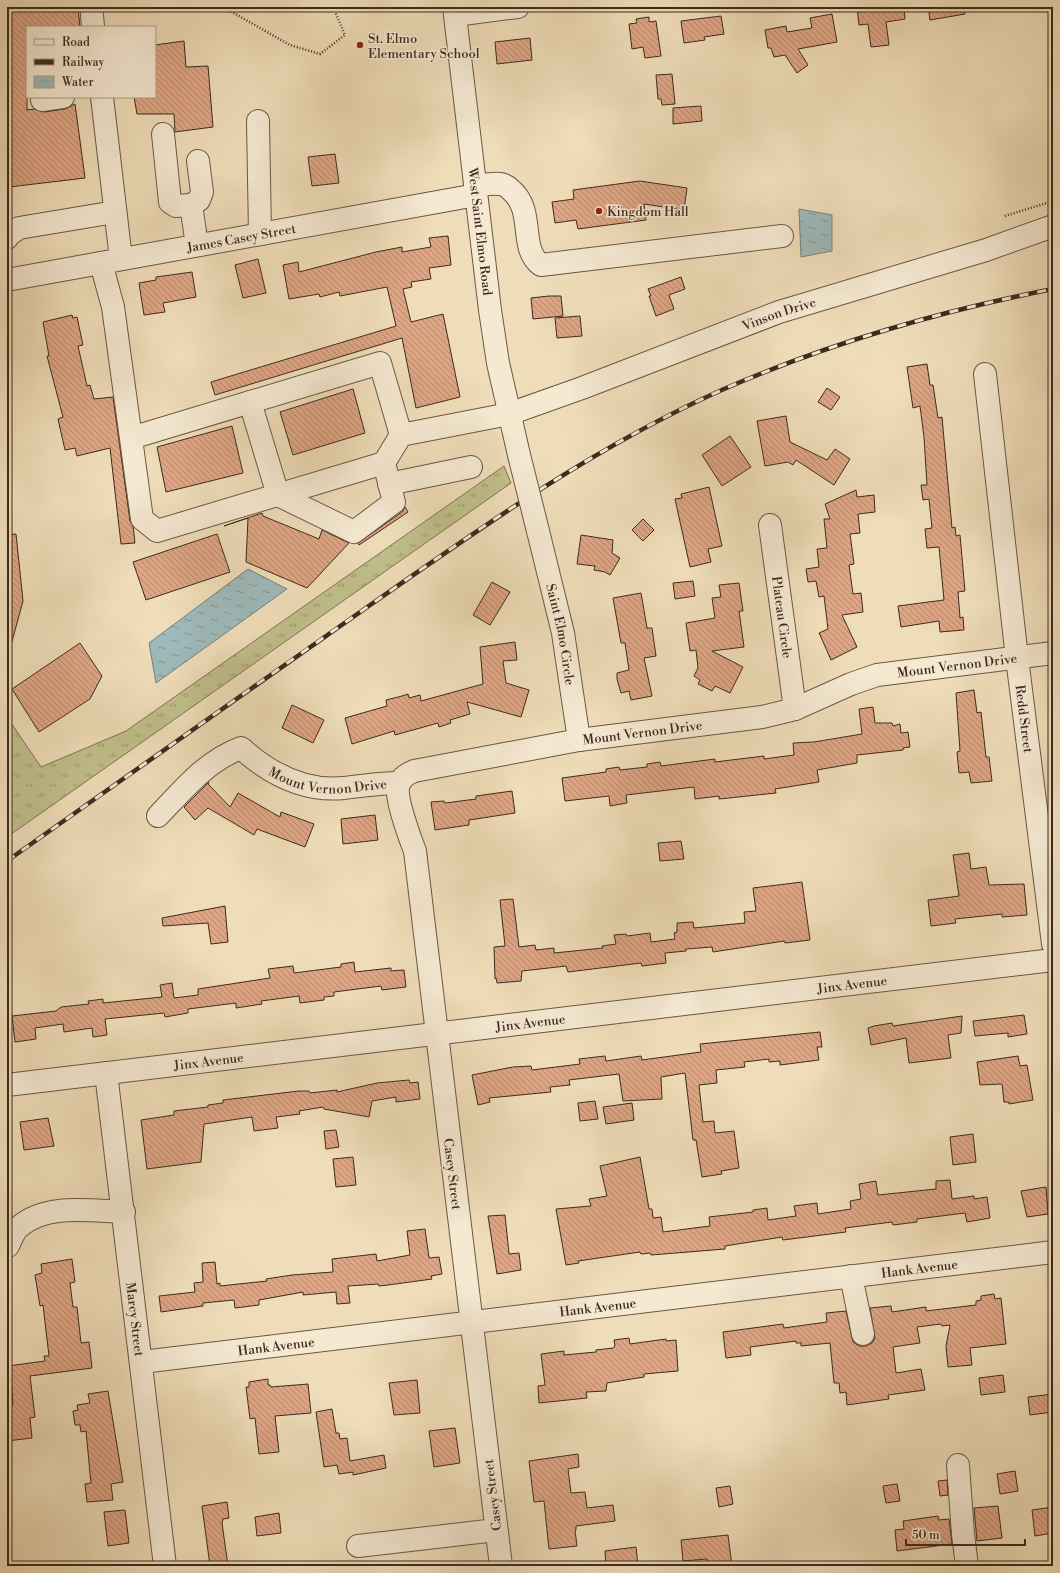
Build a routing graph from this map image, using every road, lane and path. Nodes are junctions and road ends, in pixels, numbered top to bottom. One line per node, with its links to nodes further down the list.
1 (223, 7): 2 (path)
2 (333, 7)
3 (518, 7): 4 (street)
4 (455, 11): 9 (street, West Saint Elmo Road)
5 (102, 98): 12 (street)
6 (258, 121): 15 (street)
7 (162, 134): 11 (street)
8 (198, 161): 11 (street)
9 (476, 190): 15 (street, James Casey Street); 16 (street, James Casey Street); 23 (street, West Saint Elmo Road)
10 (1053, 200): 13 (path)
11 (191, 205): 18 (street)
12 (115, 212): 17 (street); 19 (street)
13 (1005, 216)
14 (1053, 226): 23 (street, Vinson Drive)
15 (260, 234): 18 (street, James Casey Street)
16 (782, 236)
17 (7, 238)
18 (197, 245): 19 (street, James Casey Street)
19 (111, 261): 20 (street, James Casey Street); 25 (street)
20 (7, 280)
21 (984, 374): 33 (street, Redd Street)
22 (250, 402): 24 (street); 25 (street); 30 (street)
23 (509, 414): 24 (street, Vinson Drive); 26 (street, West Saint Elmo Road)
24 (401, 435): 27 (street)
25 (131, 438): 30 (street)
26 (519, 454): 35 (street, Saint Elmo Circle, bridge)
27 (384, 463): 29 (street); 30 (street)
28 (471, 467): 29 (street)
29 (389, 484): 30 (street)
30 (278, 495)
31 (770, 525): 34 (street, Plateau Circle)
32 (1053, 653): 33 (street, Mount Vernon Drive)
33 (1017, 658): 34 (street, Mount Vernon Drive); 38 (street, Redd Street)
34 (795, 709): 35 (street, Mount Vernon Drive)
35 (579, 740): 36 (street, Mount Vernon Drive)
36 (399, 783): 37 (street, Mount Vernon Drive); 40 (street, Casey Street)
37 (158, 816)
38 (1053, 944)
39 (1053, 960): 40 (street, Jinx Avenue)
40 (436, 1032): 41 (street, Jinx Avenue); 47 (street, Casey Street)
41 (106, 1073): 42 (street, Jinx Avenue); 43 (street, Marcy Street)
42 (7, 1085)
43 (124, 1212): 44 (street); 49 (street, Marcy Street)
44 (8, 1246)
45 (1053, 1252): 46 (street, Hank Avenue)
46 (851, 1276): 47 (street, Hank Avenue); 48 (street)
47 (472, 1322): 49 (street, Hank Avenue); 51 (street, Casey Street)
48 (863, 1334)
49 (142, 1362): 53 (street, Marcy Street)
50 (958, 1465): 55 (street)
51 (496, 1530): 52 (street); 54 (street, Casey Street)
52 (358, 1546)
53 (166, 1566)
54 (501, 1566)
55 (967, 1566)

